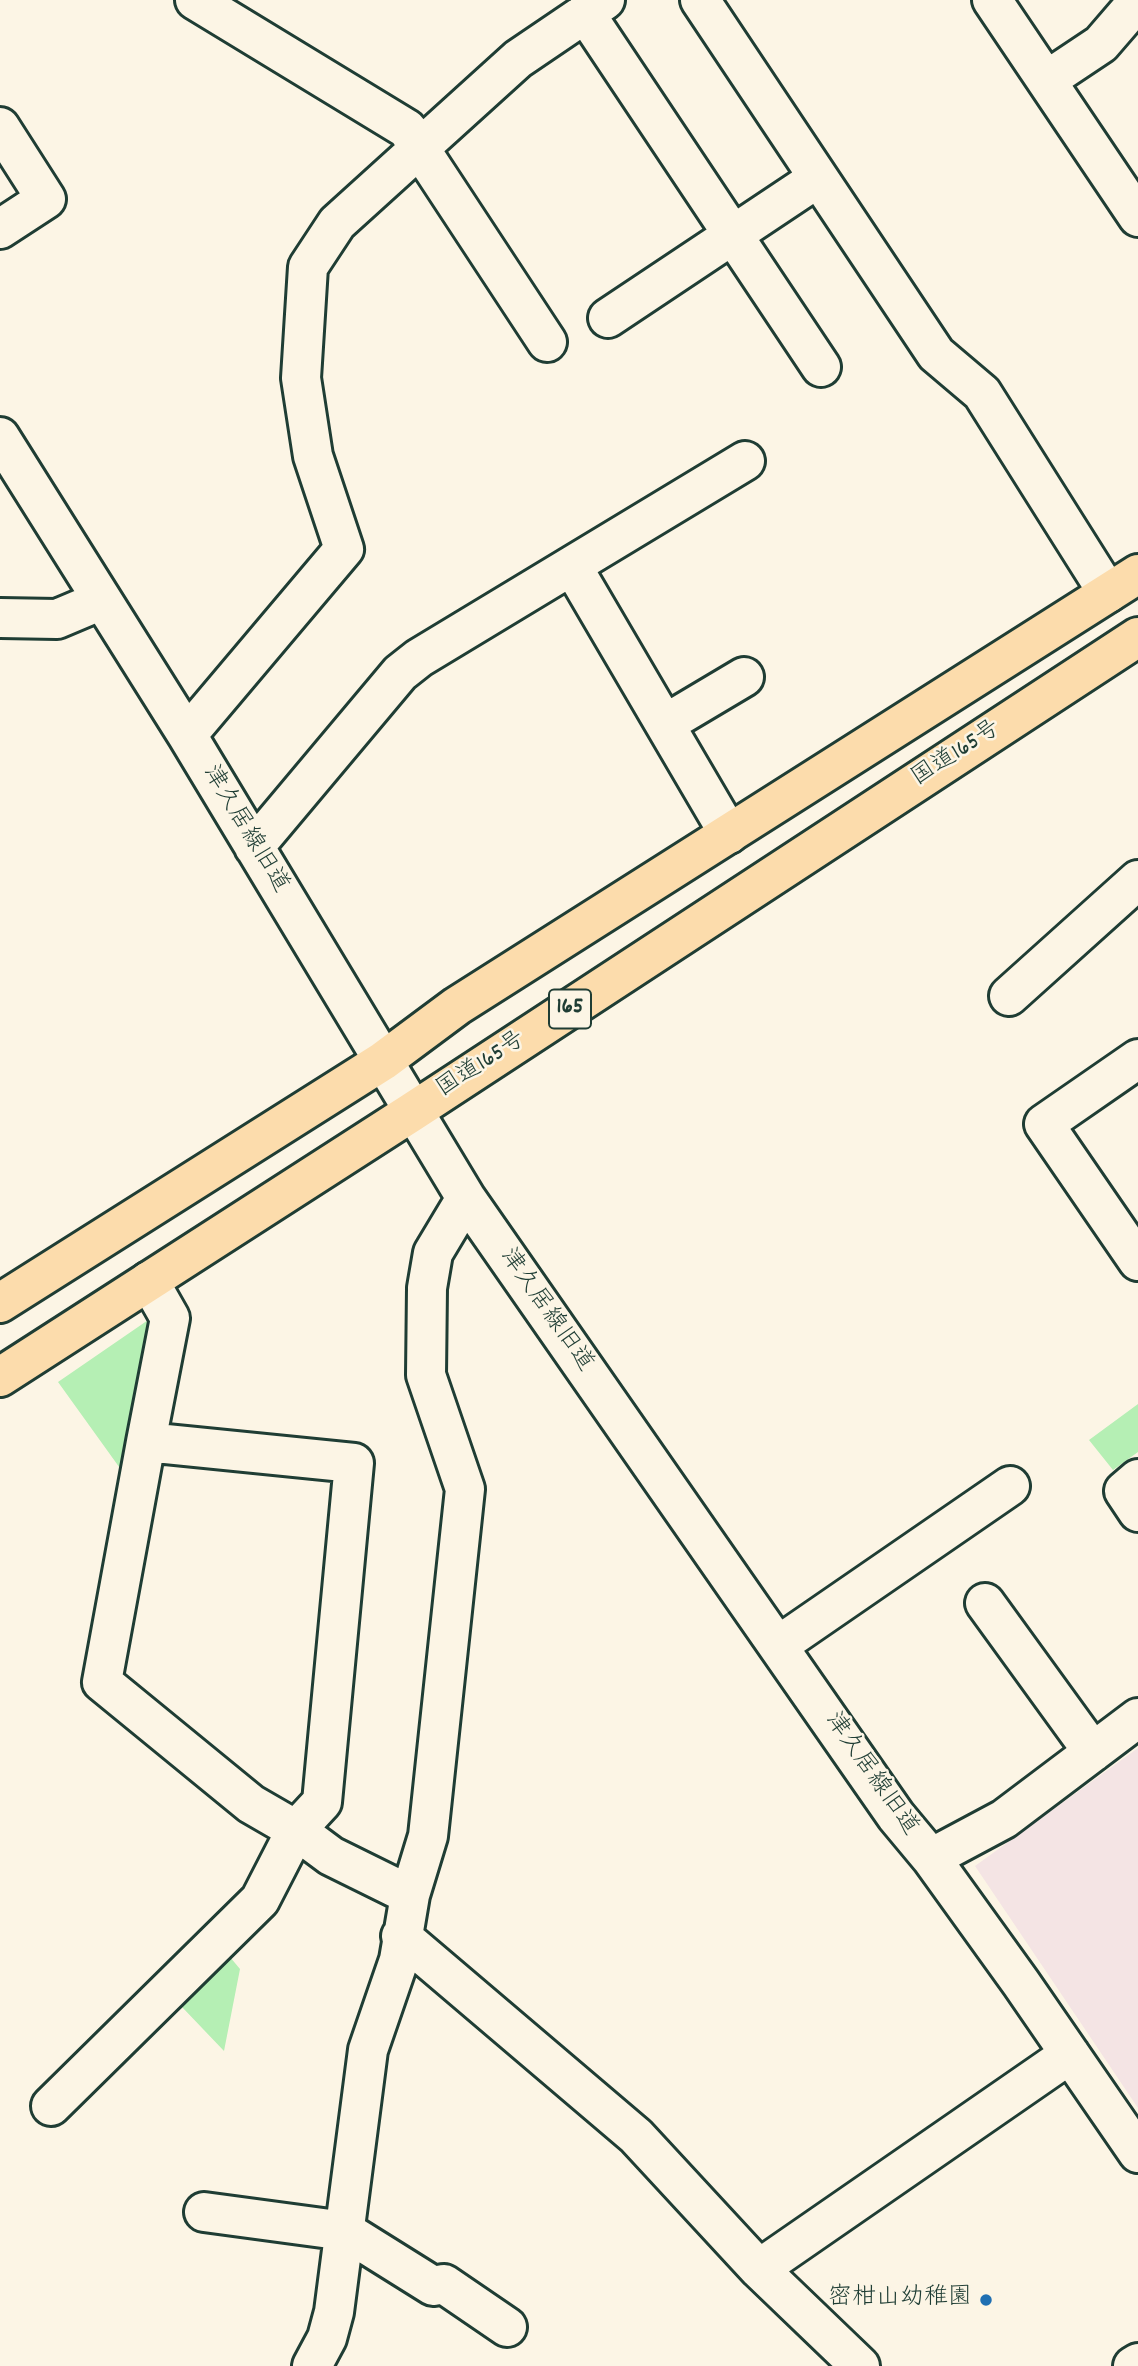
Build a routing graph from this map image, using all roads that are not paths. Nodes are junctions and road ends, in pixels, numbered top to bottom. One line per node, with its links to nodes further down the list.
1 (700, 0): 9 (street)
2 (992, 0): 6 (street)
3 (1138, 1): 6 (street)
4 (183, 7): 8 (street)
5 (595, 7): 8 (street); 12 (street)
6 (1047, 80): 10 (street)
7 (0, 127): 11 (street)
8 (420, 149): 14 (street); 25 (street)
9 (818, 178): 12 (street); 19 (street)
10 (1138, 217)
11 (0, 229)
12 (733, 232): 13 (street); 15 (street)
13 (608, 318)
14 (547, 342)
15 (821, 366)
16 (0, 437): 20 (street, 津久居線旧道)
17 (745, 461): 18 (street)
18 (572, 566): 24 (street); 27 (street)
19 (1123, 583): 26 (highway, 165)
20 (102, 600): 21 (street); 25 (street, 津久居線旧道)
21 (0, 618)
22 (1138, 637): 32 (highway, 国道165号 / 165)
23 (744, 677): 24 (street)
24 (665, 724): 26 (street)
25 (187, 735): 27 (street, 津久居線旧道)
26 (729, 834): 31 (highway, 165)
27 (254, 846): 31 (street, 津久居線旧道)
28 (1138, 880): 29 (street)
29 (1009, 996)
30 (1138, 1059): 34 (street)
31 (383, 1061): 32 (street, 津久居線旧道); 36 (highway, 165)
32 (412, 1112): 33 (street, 津久居線旧道); 35 (highway, 国道165号 / 165)
33 (467, 1199): 43 (street, 津久居線旧道); 48 (street)
34 (1138, 1261)
35 (149, 1281): 37 (highway, 国道165号 / 165); 38 (street)
36 (0, 1303)
37 (0, 1377)
38 (146, 1442): 46 (street); 46 (street)
39 (1138, 1479): 41 (street)
40 (1010, 1486): 43 (street)
41 (1138, 1512)
42 (985, 1603): 45 (street)
43 (779, 1645): 47 (street, 津久居線旧道)
44 (1138, 1718): 45 (street)
45 (1093, 1752): 47 (street)
46 (296, 1830): 48 (street); 51 (street)
47 (931, 1858): 50 (street, 津久居線旧道)
48 (410, 1895): 49 (street)
49 (401, 1936): 54 (street); 55 (street)
50 (1070, 2054): 52 (street, 津久居線旧道); 55 (street)
51 (51, 2106)
52 (1138, 2153)
53 (204, 2212): 54 (street)
54 (345, 2231): 56 (street); 58 (street)
55 (759, 2269): 59 (street)
56 (507, 2327)
57 (1138, 2363): 60 (street)
58 (312, 2366)
59 (860, 2366)
60 (1133, 2366)

